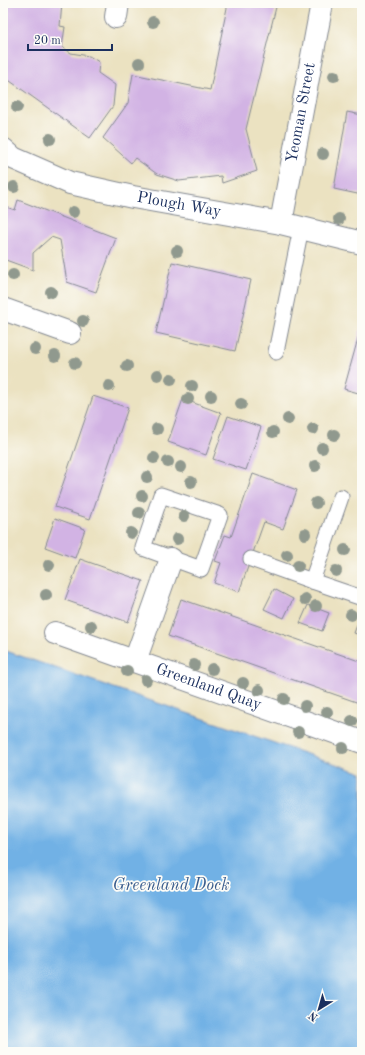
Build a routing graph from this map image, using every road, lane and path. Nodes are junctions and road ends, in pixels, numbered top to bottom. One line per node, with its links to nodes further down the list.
1 (322, 3): 3 (street, Yeoman Street)
2 (3, 149): 3 (street, Plough Way)
3 (291, 225): 4 (street, Plough Way); 7 (lane)
4 (362, 244)
5 (3, 309): 6 (street)
6 (70, 332)
7 (276, 352)
8 (341, 497): 11 (lane)
9 (171, 559): 9 (lane); 14 (street)
10 (251, 559): 11 (lane)
11 (312, 581): 12 (lane)
12 (362, 598)
13 (55, 633): 14 (street, Greenland Quay)
14 (135, 661): 15 (street, Greenland Quay)
15 (362, 742)

